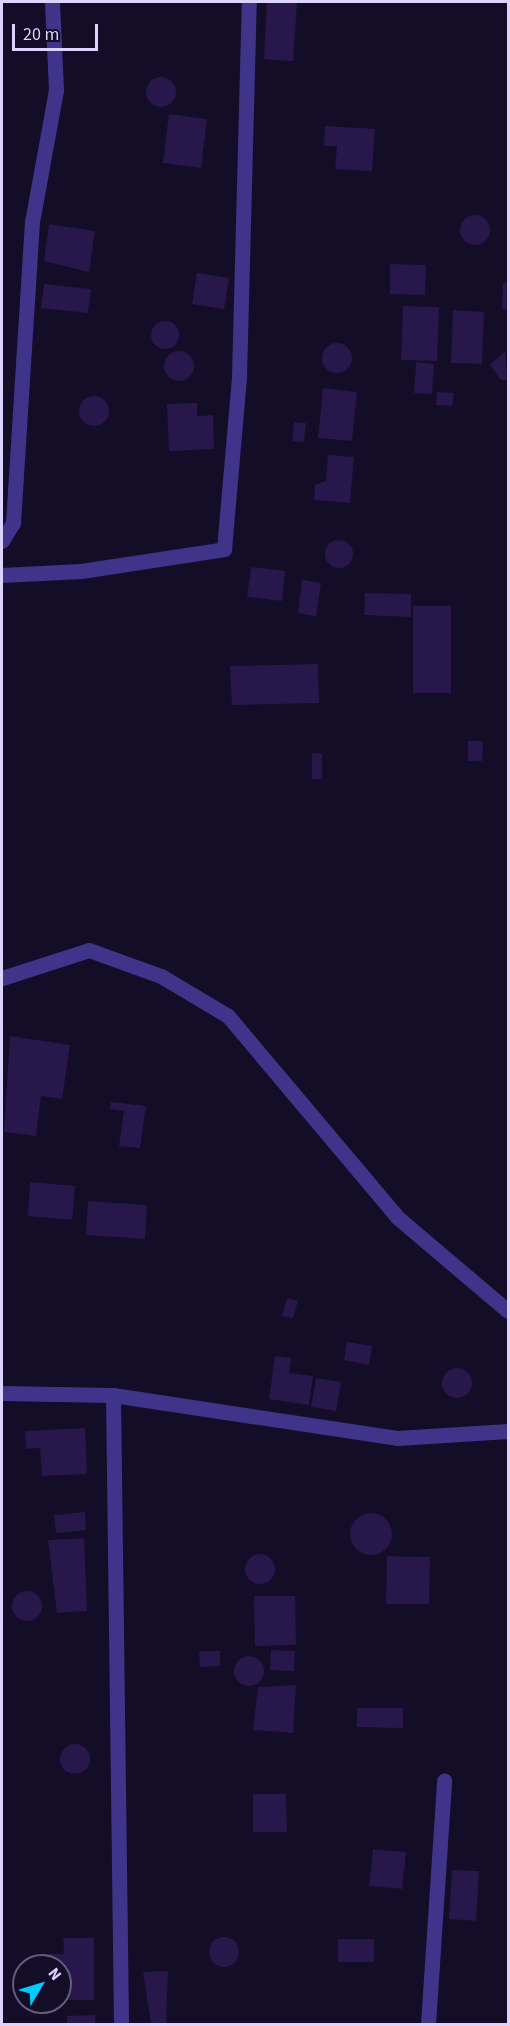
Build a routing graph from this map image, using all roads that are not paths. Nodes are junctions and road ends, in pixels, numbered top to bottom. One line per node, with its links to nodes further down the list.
1 (52, 2): 3 (street)
2 (249, 2): 4 (street)
3 (2, 541)
4 (2, 575)
5 (2, 978): 6 (street)
6 (508, 1311)
7 (2, 1393): 8 (street)
8 (113, 1395): 9 (street); 11 (street)
9 (508, 1431)
10 (444, 1781): 12 (street)
11 (121, 2025)
12 (428, 2025)

